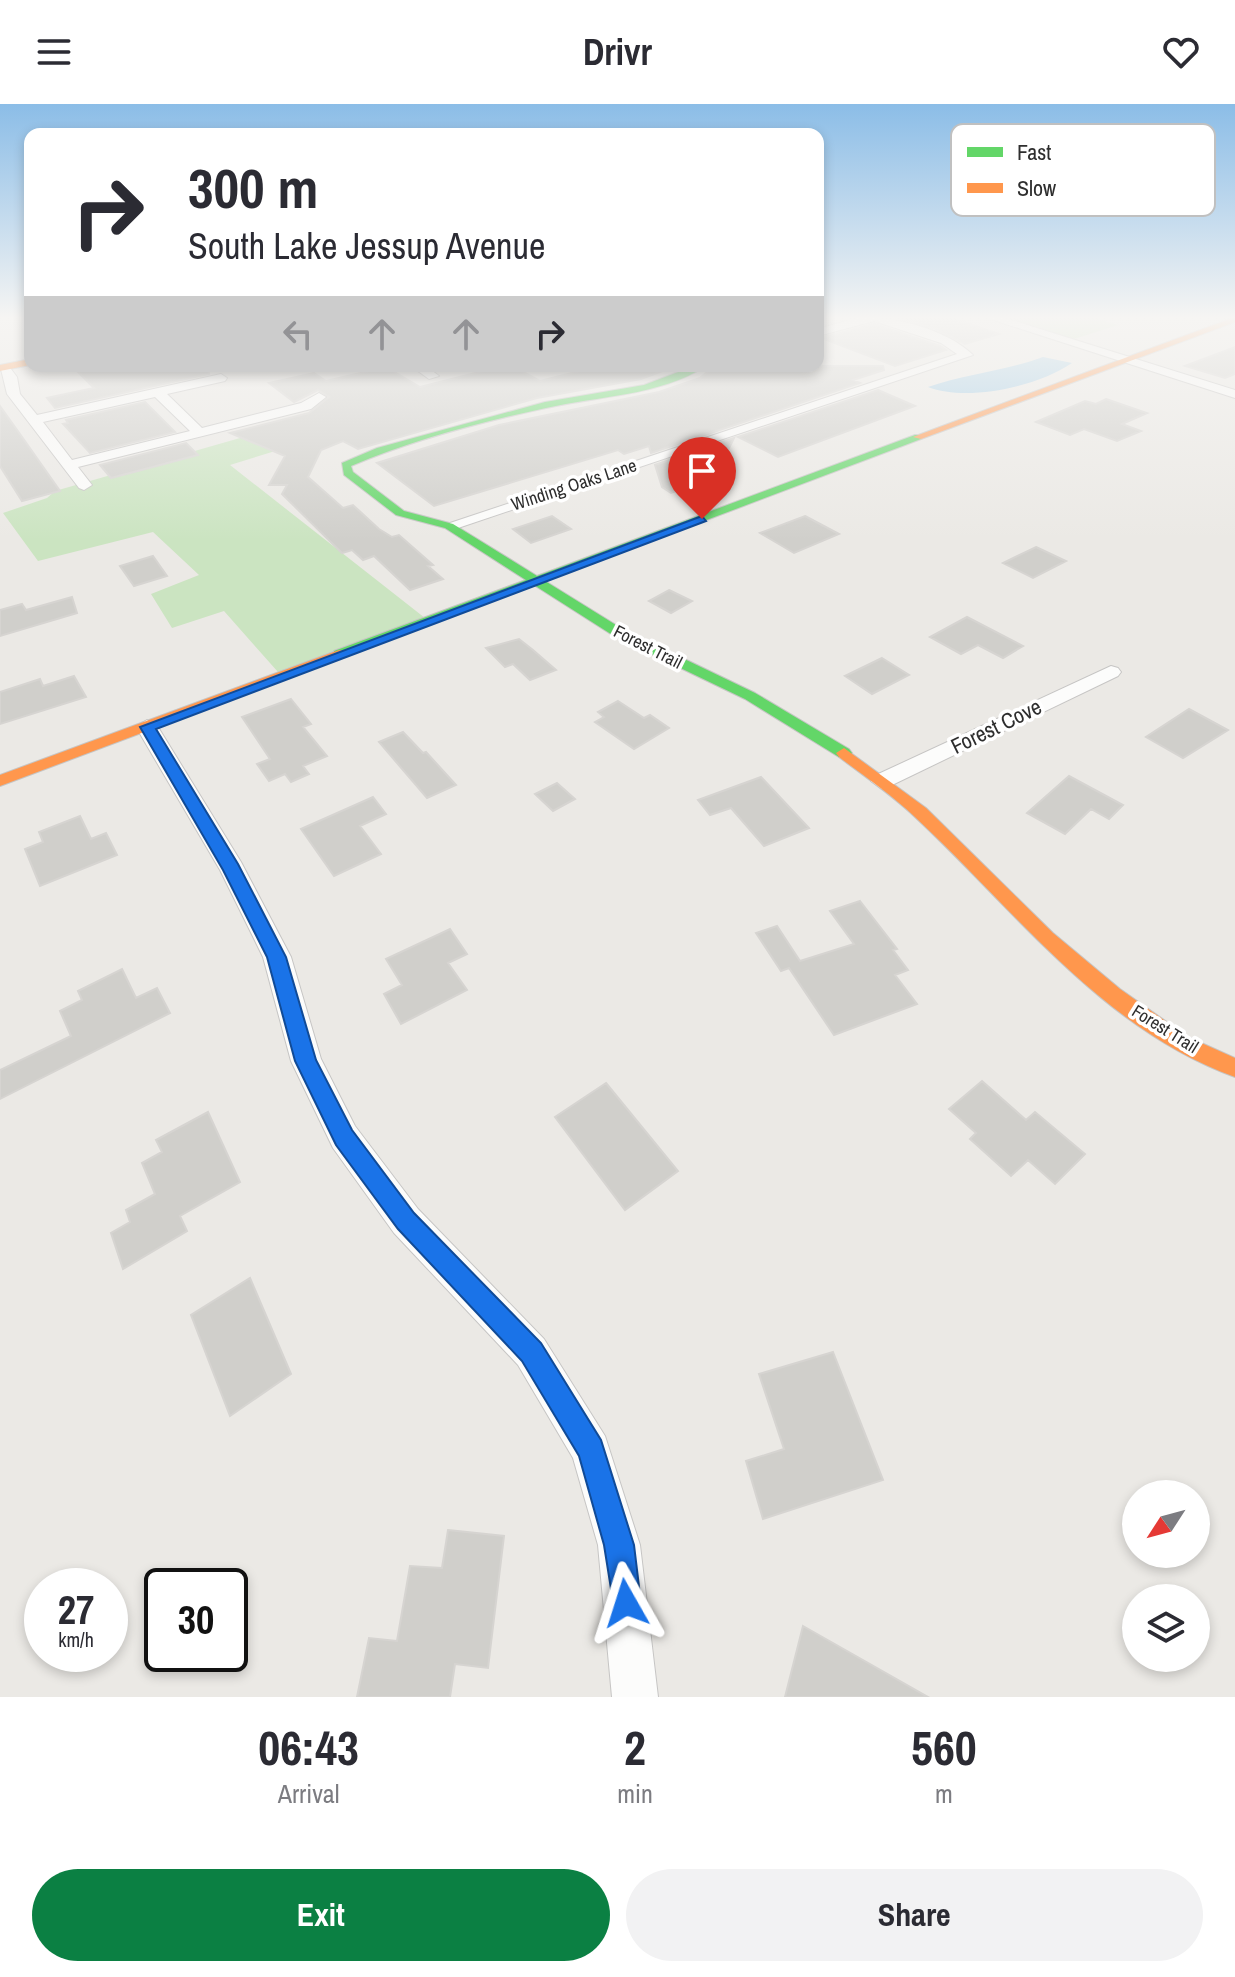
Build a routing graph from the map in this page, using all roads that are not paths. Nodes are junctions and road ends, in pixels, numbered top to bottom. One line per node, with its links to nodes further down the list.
1 (14, 391): 8 (street)
2 (161, 391): 6 (street)
3 (622, 391): 12 (street, Forest Trail)
4 (857, 391): 12 (street, Winding Oaks Lane)
5 (1040, 391): 13 (street)
6 (158, 392): 8 (street); 9 (street)
7 (319, 397): 9 (street)
8 (34, 420): 10 (street)
9 (199, 432): 10 (street)
10 (69, 465): 11 (street)
11 (84, 485)
12 (449, 526): 13 (street, Forest Trail)
13 (536, 582): 15 (street); 17 (street, Forest Trail)
14 (1111, 672): 17 (street, Forest Cove)
15 (147, 727): 16 (street); 19 (street)
16 (0, 781)
17 (882, 781): 18 (street, Forest Trail)
18 (1235, 1068)
19 (635, 1697)

